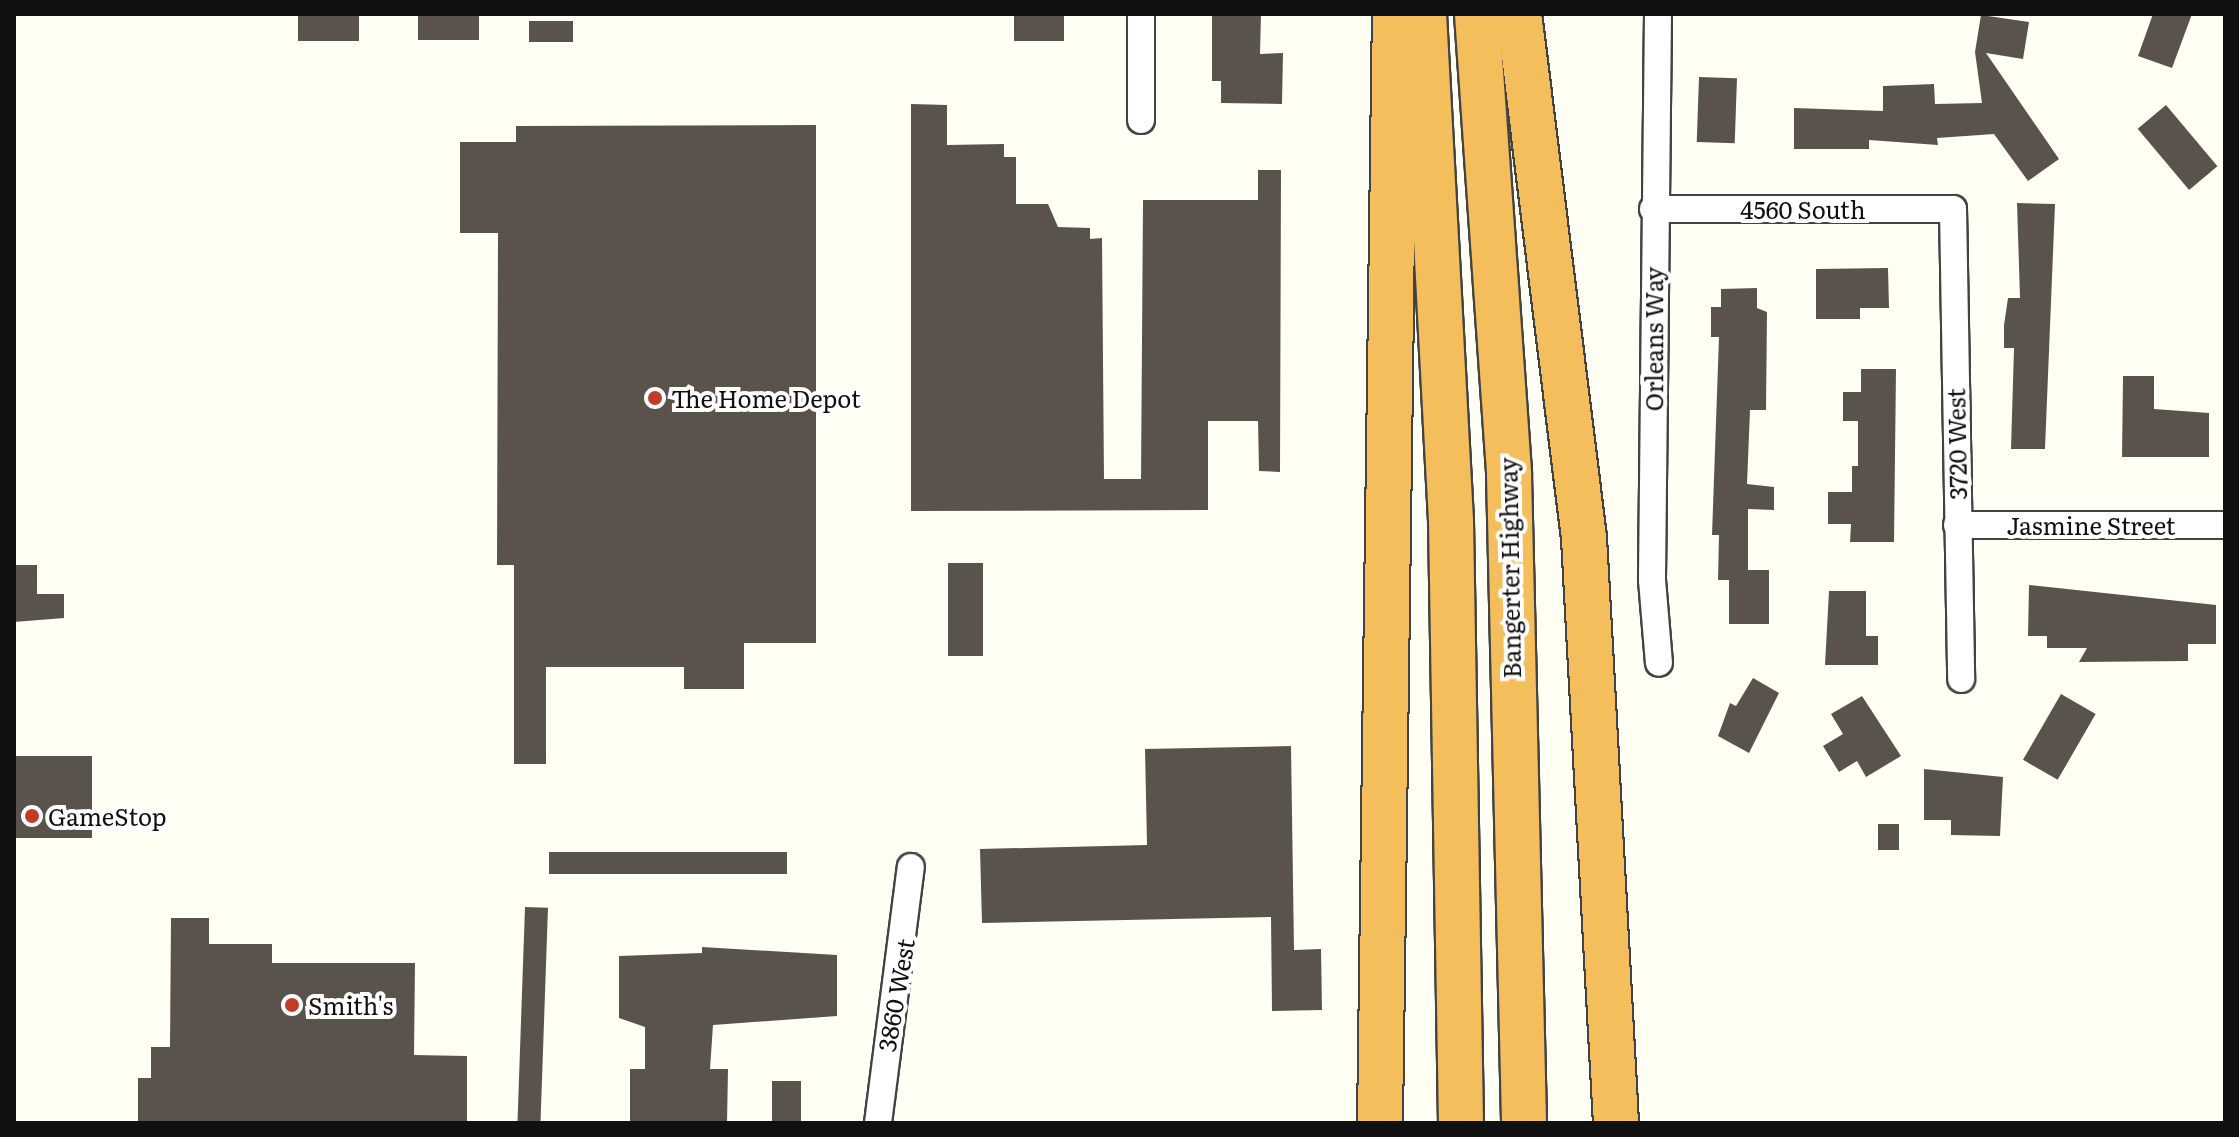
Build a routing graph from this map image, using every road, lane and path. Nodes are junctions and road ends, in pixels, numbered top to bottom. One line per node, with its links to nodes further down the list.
1 (1141, 14): 7 (street)
2 (1395, 14): 16 (highway)
3 (1424, 14): 17 (highway)
4 (1477, 14): 18 (highway, Bangerter Highway)
5 (1519, 14): 19 (highway)
6 (1658, 14): 8 (street, Orleans Way)
7 (1141, 120)
8 (1653, 209): 9 (street, 4560 South); 12 (street, Orleans Way)
9 (1953, 209): 10 (street, 3720 West)
10 (1957, 525): 11 (street, Jasmine Street); 13 (street, 3720 West)
11 (2225, 525)
12 (1659, 663)
13 (1961, 679)
14 (911, 867): 15 (street, 3860 West)
15 (878, 1123)
16 (1380, 1123)
17 (1461, 1123)
18 (1524, 1123)
19 (1616, 1123)

